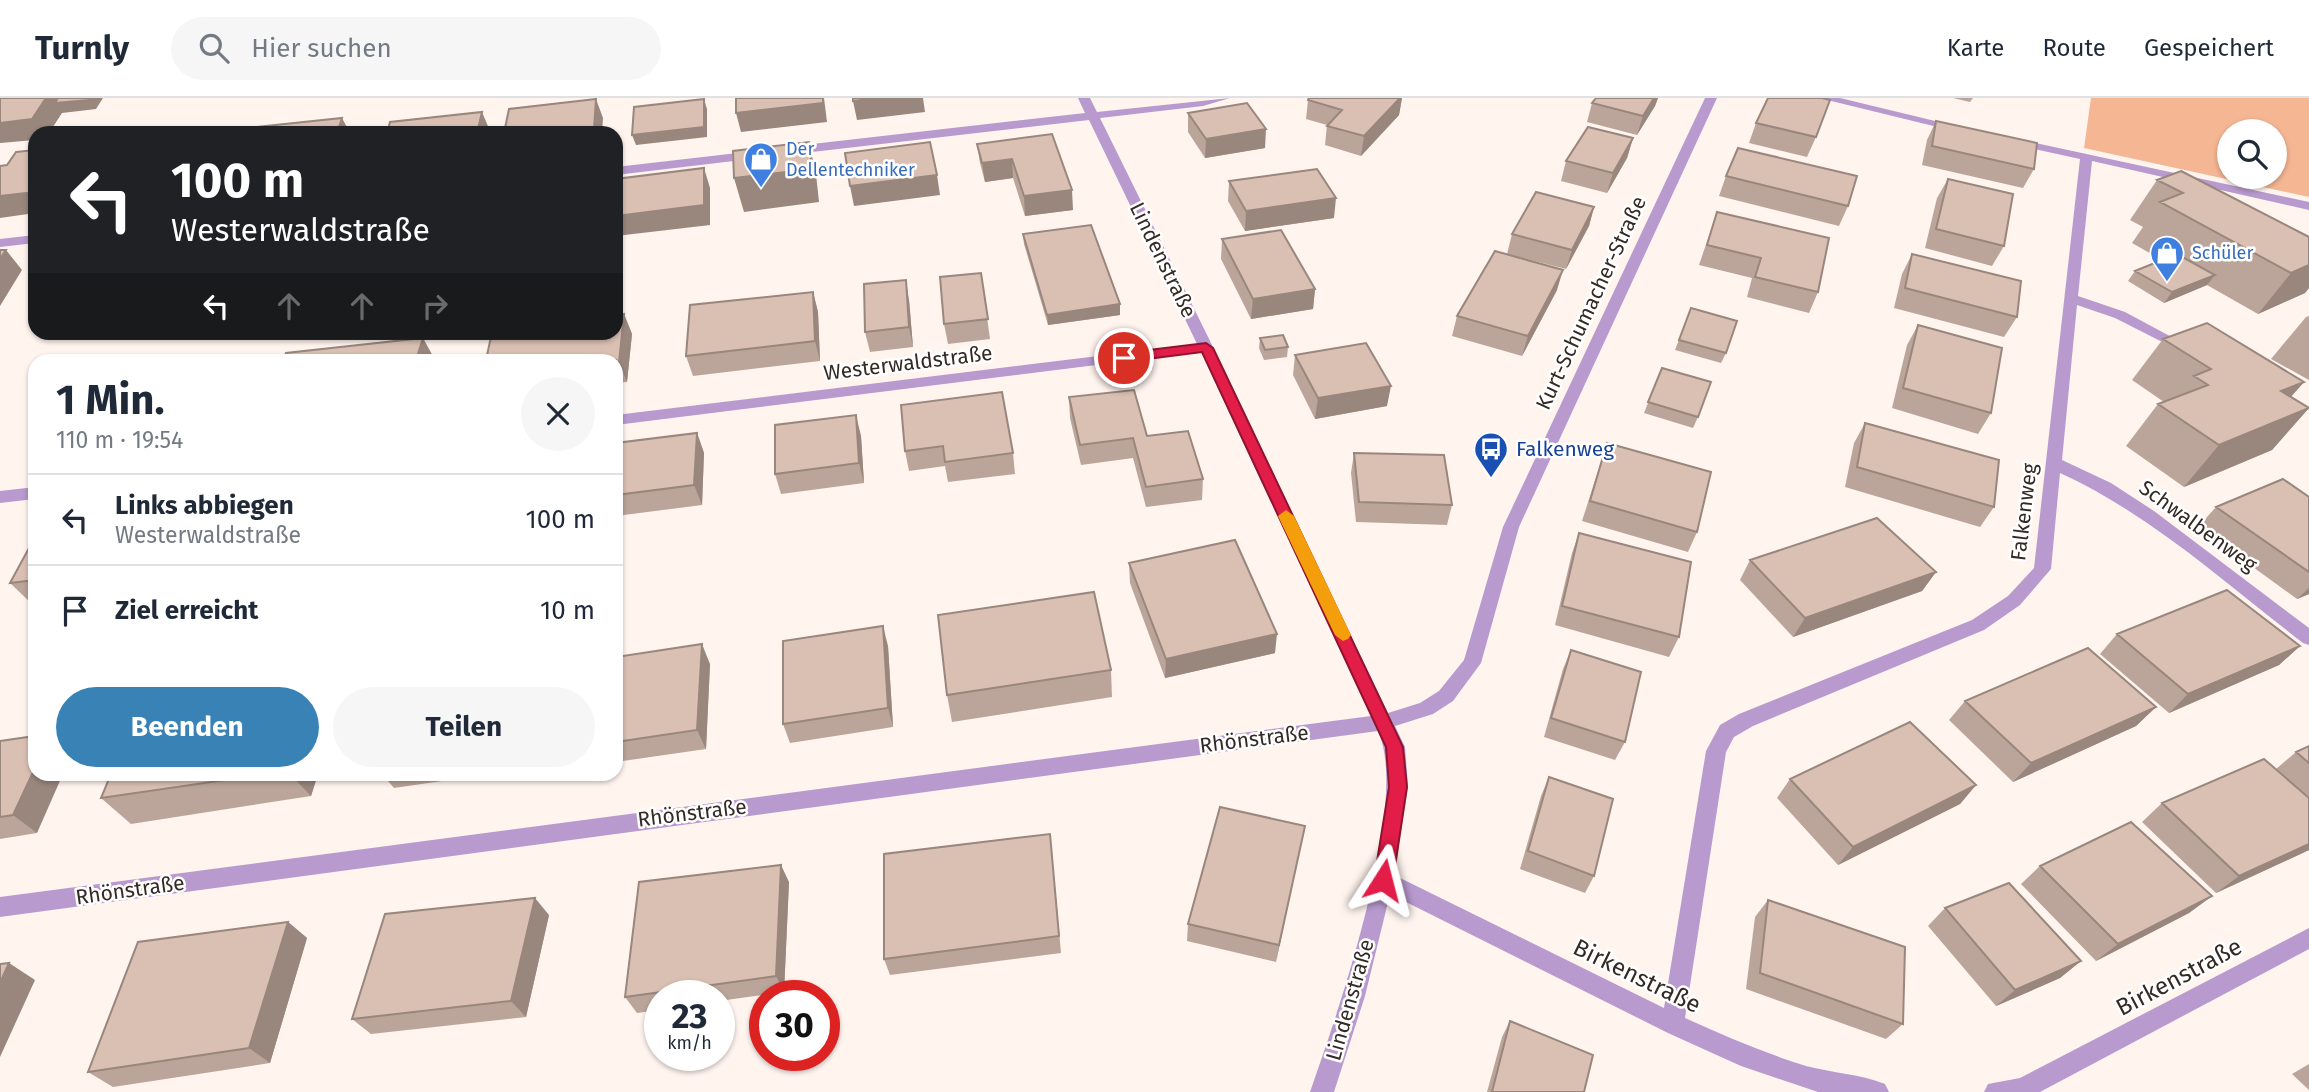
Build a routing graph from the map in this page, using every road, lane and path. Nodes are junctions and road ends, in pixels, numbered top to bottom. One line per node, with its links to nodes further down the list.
1 (1084, 98): 5 (street, Lindenstraße)
2 (1224, 98): 5 (street)
3 (1711, 98): 21 (street, Kurt-Schumacher-Straße)
4 (1825, 98): 6 (street)
5 (1092, 116): 9 (street); 14 (street, Lindenstraße)
6 (1974, 131)
7 (1999, 137): 8 (street)
8 (2086, 157): 10 (street); 13 (street, Falkenweg)
9 (623, 170)
10 (2309, 206)
11 (28, 240): 12 (street)
12 (0, 243)
13 (2071, 298): 15 (street); 17 (street, Falkenweg)
14 (1206, 348): 16 (street, Westerwaldstraße); 21 (street, Lindenstraße)
15 (2201, 357)
16 (623, 420)
17 (2053, 463): 20 (street, Schwalbenweg); 25 (street, Falkenweg)
18 (28, 494): 19 (street)
19 (0, 497)
20 (2309, 638)
21 (1384, 722): 22 (street, Lindenstraße); 23 (street, Rhönstraße)
22 (1383, 880): 25 (street, Birkenstraße); 26 (street, Lindenstraße)
23 (0, 907)
24 (2309, 938): 28 (street, Birkenstraße)
25 (1673, 1023): 27 (street, Birkenstraße)
26 (1322, 1092)
27 (1877, 1092)
28 (1996, 1092)

